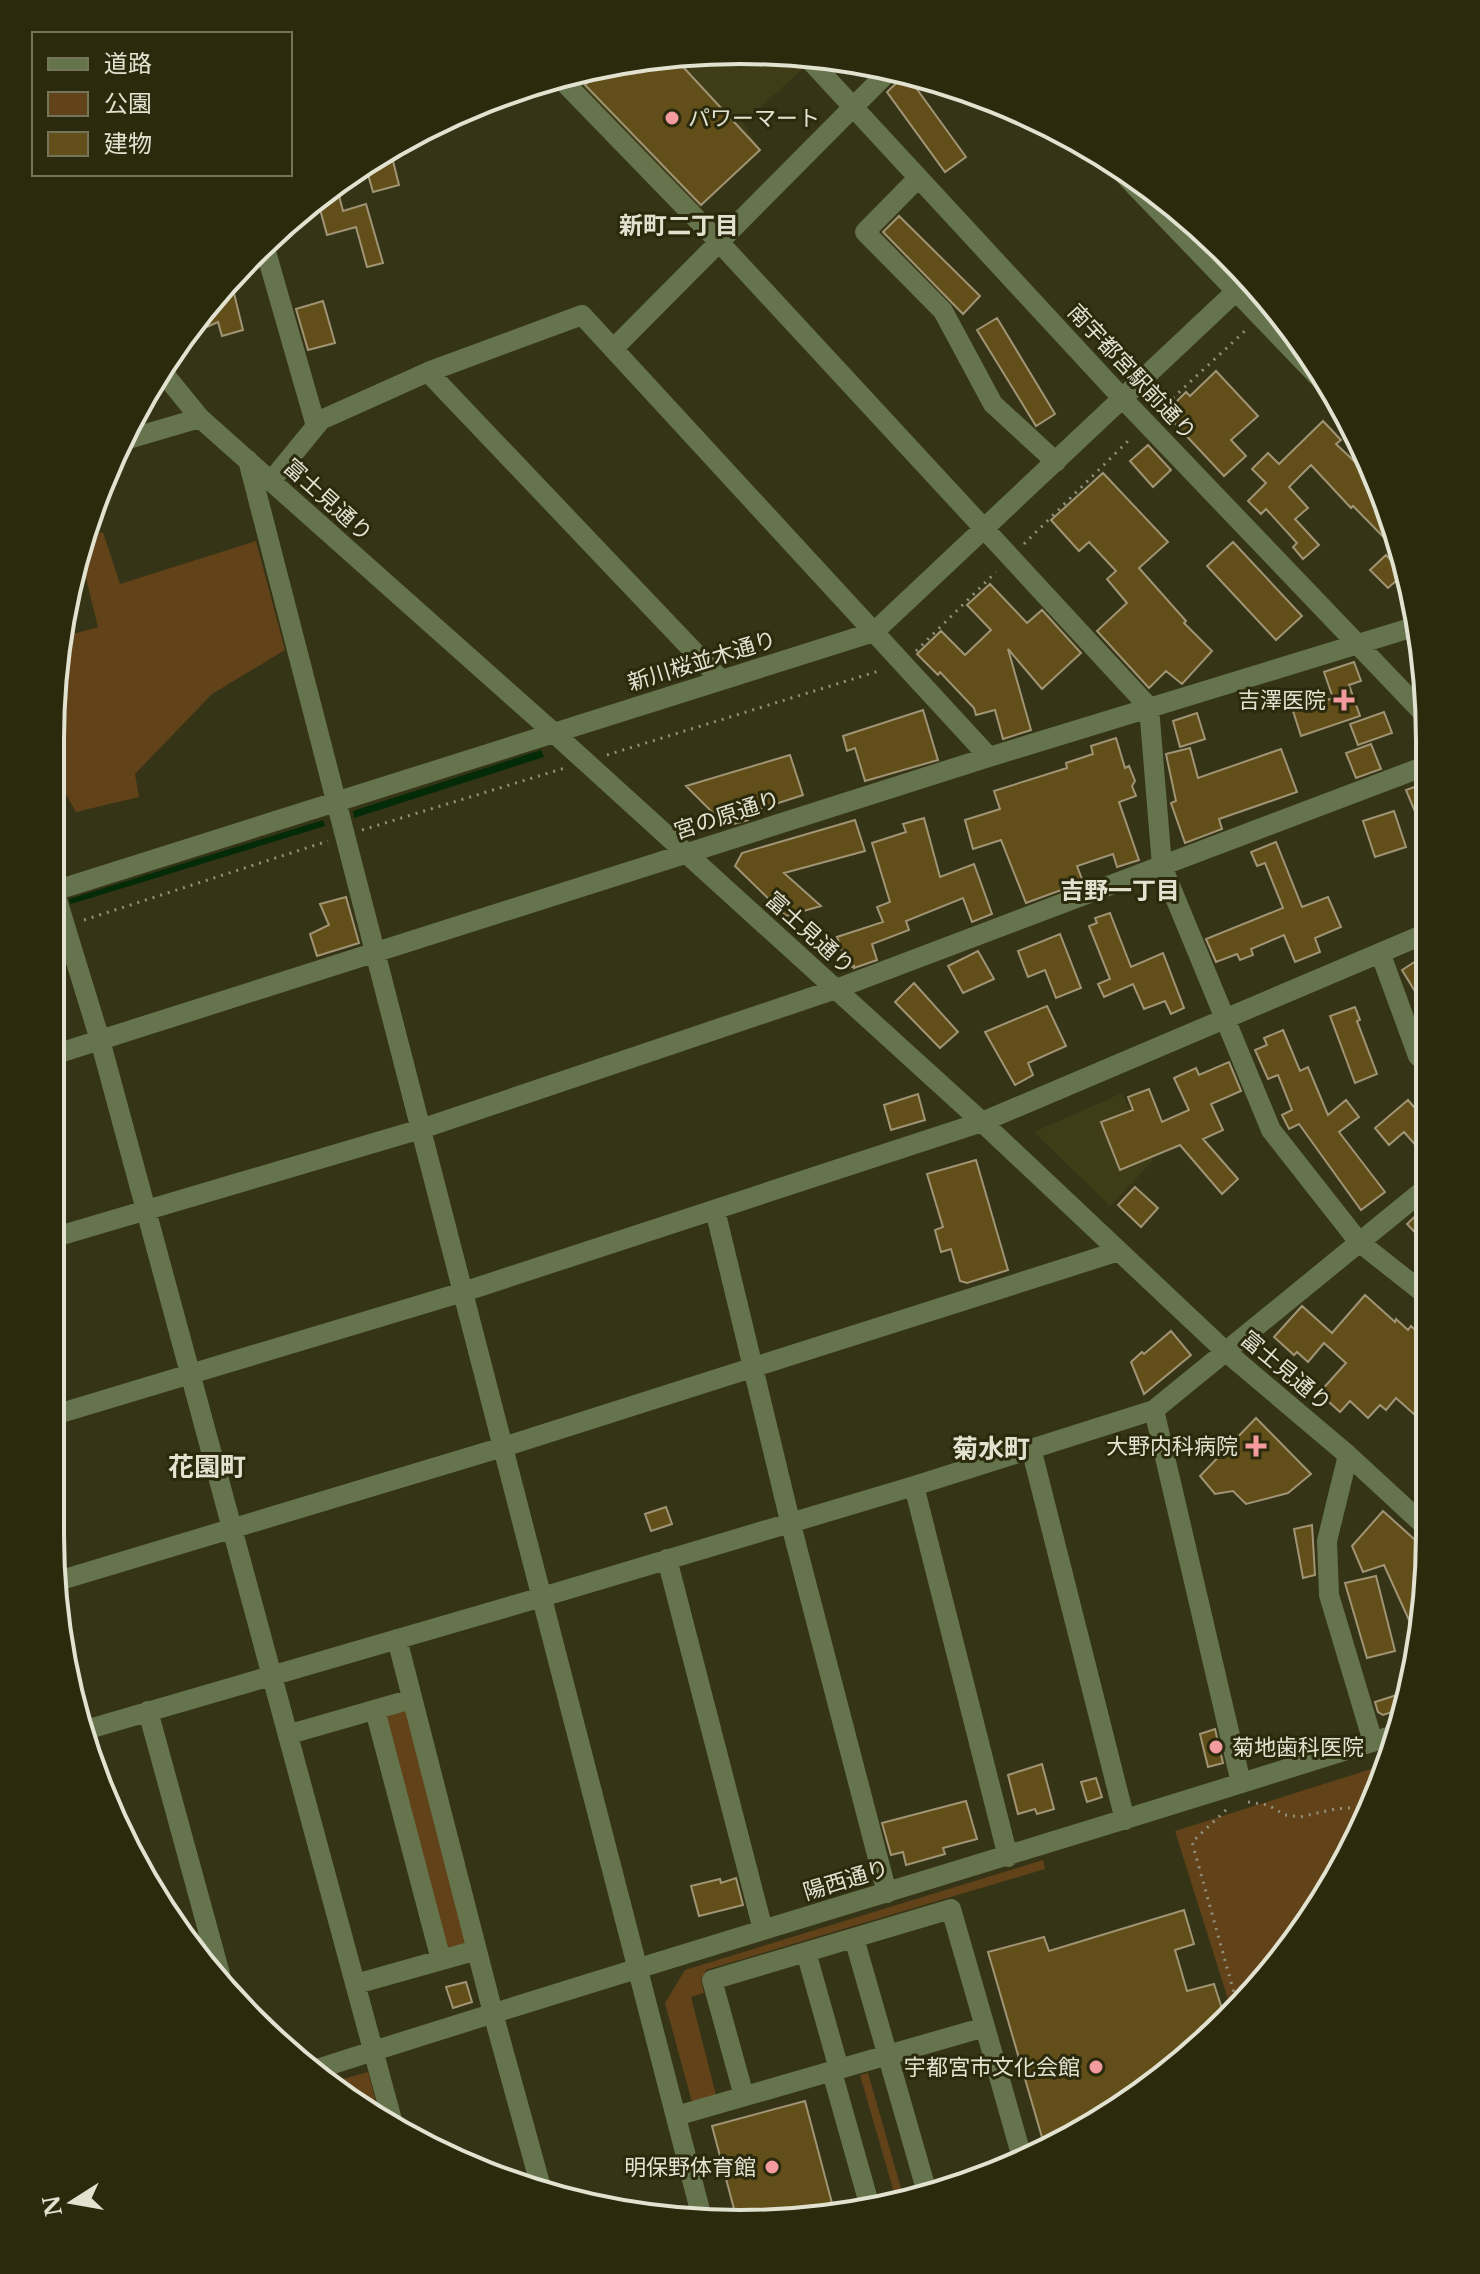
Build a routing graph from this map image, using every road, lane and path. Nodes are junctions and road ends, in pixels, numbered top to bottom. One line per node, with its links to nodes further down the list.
1 (817, 69): 4 (street, 南宇都宮駅前通り)
2 (881, 79): 4 (street)
3 (568, 86): 7 (street)
4 (852, 107): 5 (street, 南宇都宮駅前通り); 7 (street)
5 (918, 178): 14 (street, 南宇都宮駅前通り); 19 (street)
6 (1181, 228): 9 (street)
7 (719, 242): 11 (street); 21 (street)
8 (267, 257): 16 (street)
9 (1228, 273)
10 (1241, 287): 14 (street, 新川桜並木通り)
11 (613, 349): 12 (street); 23 (street)
12 (428, 372): 16 (street); 25 (street)
13 (169, 379): 15 (street, 富士見通り)
14 (1123, 399): 19 (street, 新川桜並木通り); 24 (street, 南宇都宮駅前通り)
15 (200, 418): 17 (street); 18 (street, 富士見通り)
16 (316, 426): 20 (street)
17 (136, 437)
18 (248, 460): 20 (street, 富士見通り); 31 (street)
19 (1056, 462): 21 (street, 新川桜並木通り)
20 (271, 481): 28 (street, 富士見通り)
21 (985, 528): 23 (street, 新川桜並木通り); 27 (street)
22 (1406, 629): 24 (street, 宮の原通り)
23 (874, 632): 25 (street, 新川桜並木通り); 29 (street)
24 (1358, 644): 26 (street, 南宇都宮駅前通り); 27 (street, 宮の原通り)
25 (721, 680): 28 (street, 新川桜並木通り)
26 (1415, 704)
27 (1149, 707): 29 (street, 宮の原通り); 33 (street)
28 (554, 733): 31 (street, 新川桜並木通り); 32 (street, 富士見通り)
29 (989, 757): 32 (street, 宮の原通り)
30 (1416, 770): 33 (street)
31 (337, 804): 34 (street, 新川桜並木通り); 37 (street)
32 (687, 853): 37 (street, 宮の原通り); 39 (street, 富士見通り)
33 (1162, 866): 39 (street); 40 (street)
34 (64, 887)
35 (64, 920): 41 (street)
36 (1416, 938): 38 (street)
37 (375, 953): 41 (street, 宮の原通り); 45 (street)
38 (1381, 955): 40 (street); 43 (street)
39 (836, 989): 44 (street, 富士見通り); 45 (street)
40 (1224, 1021): 44 (street); 50 (street)
41 (100, 1040): 42 (street, 宮の原通り); 47 (street)
42 (64, 1051)
43 (1416, 1051)
44 (982, 1122): 48 (street); 51 (street, 富士見通り)
45 (421, 1129): 47 (street); 53 (street)
46 (1416, 1196): 50 (street)
47 (144, 1210): 49 (street); 56 (street)
48 (715, 1210): 53 (street); 55 (street)
49 (64, 1234)
50 (1359, 1242): 52 (street); 54 (street)
51 (1119, 1251): 54 (street, 富士見通り); 55 (street)
52 (1416, 1287)
53 (463, 1292): 56 (street); 59 (street)
54 (1225, 1351): 57 (street); 61 (street, 富士見通り)
55 (752, 1368): 59 (street); 64 (street)
56 (191, 1374): 58 (street); 65 (street)
57 (1154, 1410): 60 (street); 78 (street)
58 (64, 1412)
59 (503, 1447): 65 (street); 68 (street)
60 (1031, 1448): 62 (street); 80 (street)
61 (1348, 1455): 63 (street, 富士見通り); 77 (street)
62 (914, 1486): 64 (street); 81 (street)
63 (1416, 1518)
64 (790, 1521): 66 (street); 82 (street)
65 (233, 1530): 67 (street); 70 (street)
66 (667, 1559): 68 (street); 83 (street)
67 (65, 1579)
68 (542, 1597): 69 (street); 89 (street)
69 (397, 1639): 70 (street); 71 (street)
70 (274, 1674): 73 (street); 75 (street)
71 (412, 1699): 72 (street); 85 (street)
72 (375, 1710): 75 (street); 87 (street)
73 (148, 1711): 74 (street); 88 (street)
74 (93, 1728)
75 (290, 1734): 90 (street)
76 (1384, 1738): 77 (street, 陽西通り)
77 (1373, 1742): 78 (street, 陽西通り)
78 (1241, 1783): 80 (street, 陽西通り)
79 (1358, 1807): 91 (path)
80 (1125, 1820): 81 (street, 陽西通り)
81 (1008, 1857): 82 (street, 陽西通り)
82 (887, 1893): 83 (street, 陽西通り)
83 (763, 1930): 89 (street, 陽西通り)
84 (854, 1938): 86 (street); 93 (street); 95 (street)
85 (477, 1950): 87 (street); 92 (street)
86 (806, 1952): 97 (street); 98 (street)
87 (441, 1960): 90 (street)
88 (216, 1961)
89 (637, 1968): 92 (street, 陽西通り); 100 (street)
90 (356, 1984): 94 (street)
91 (1234, 1994)
92 (493, 2013): 94 (street, 陽西通り); 102 (street)
93 (985, 2027): 95 (street); 101 (street)
94 (374, 2051): 96 (street, 陽西通り); 99 (street)
95 (887, 2056): 97 (street); 103 (street)
96 (324, 2067)
97 (835, 2070): 98 (street); 104 (street)
98 (744, 2096): 100 (street)
99 (390, 2112)
100 (676, 2116): 105 (street)
101 (1020, 2149)
102 (539, 2179)
103 (925, 2184)
104 (868, 2198)
105 (700, 2209)

